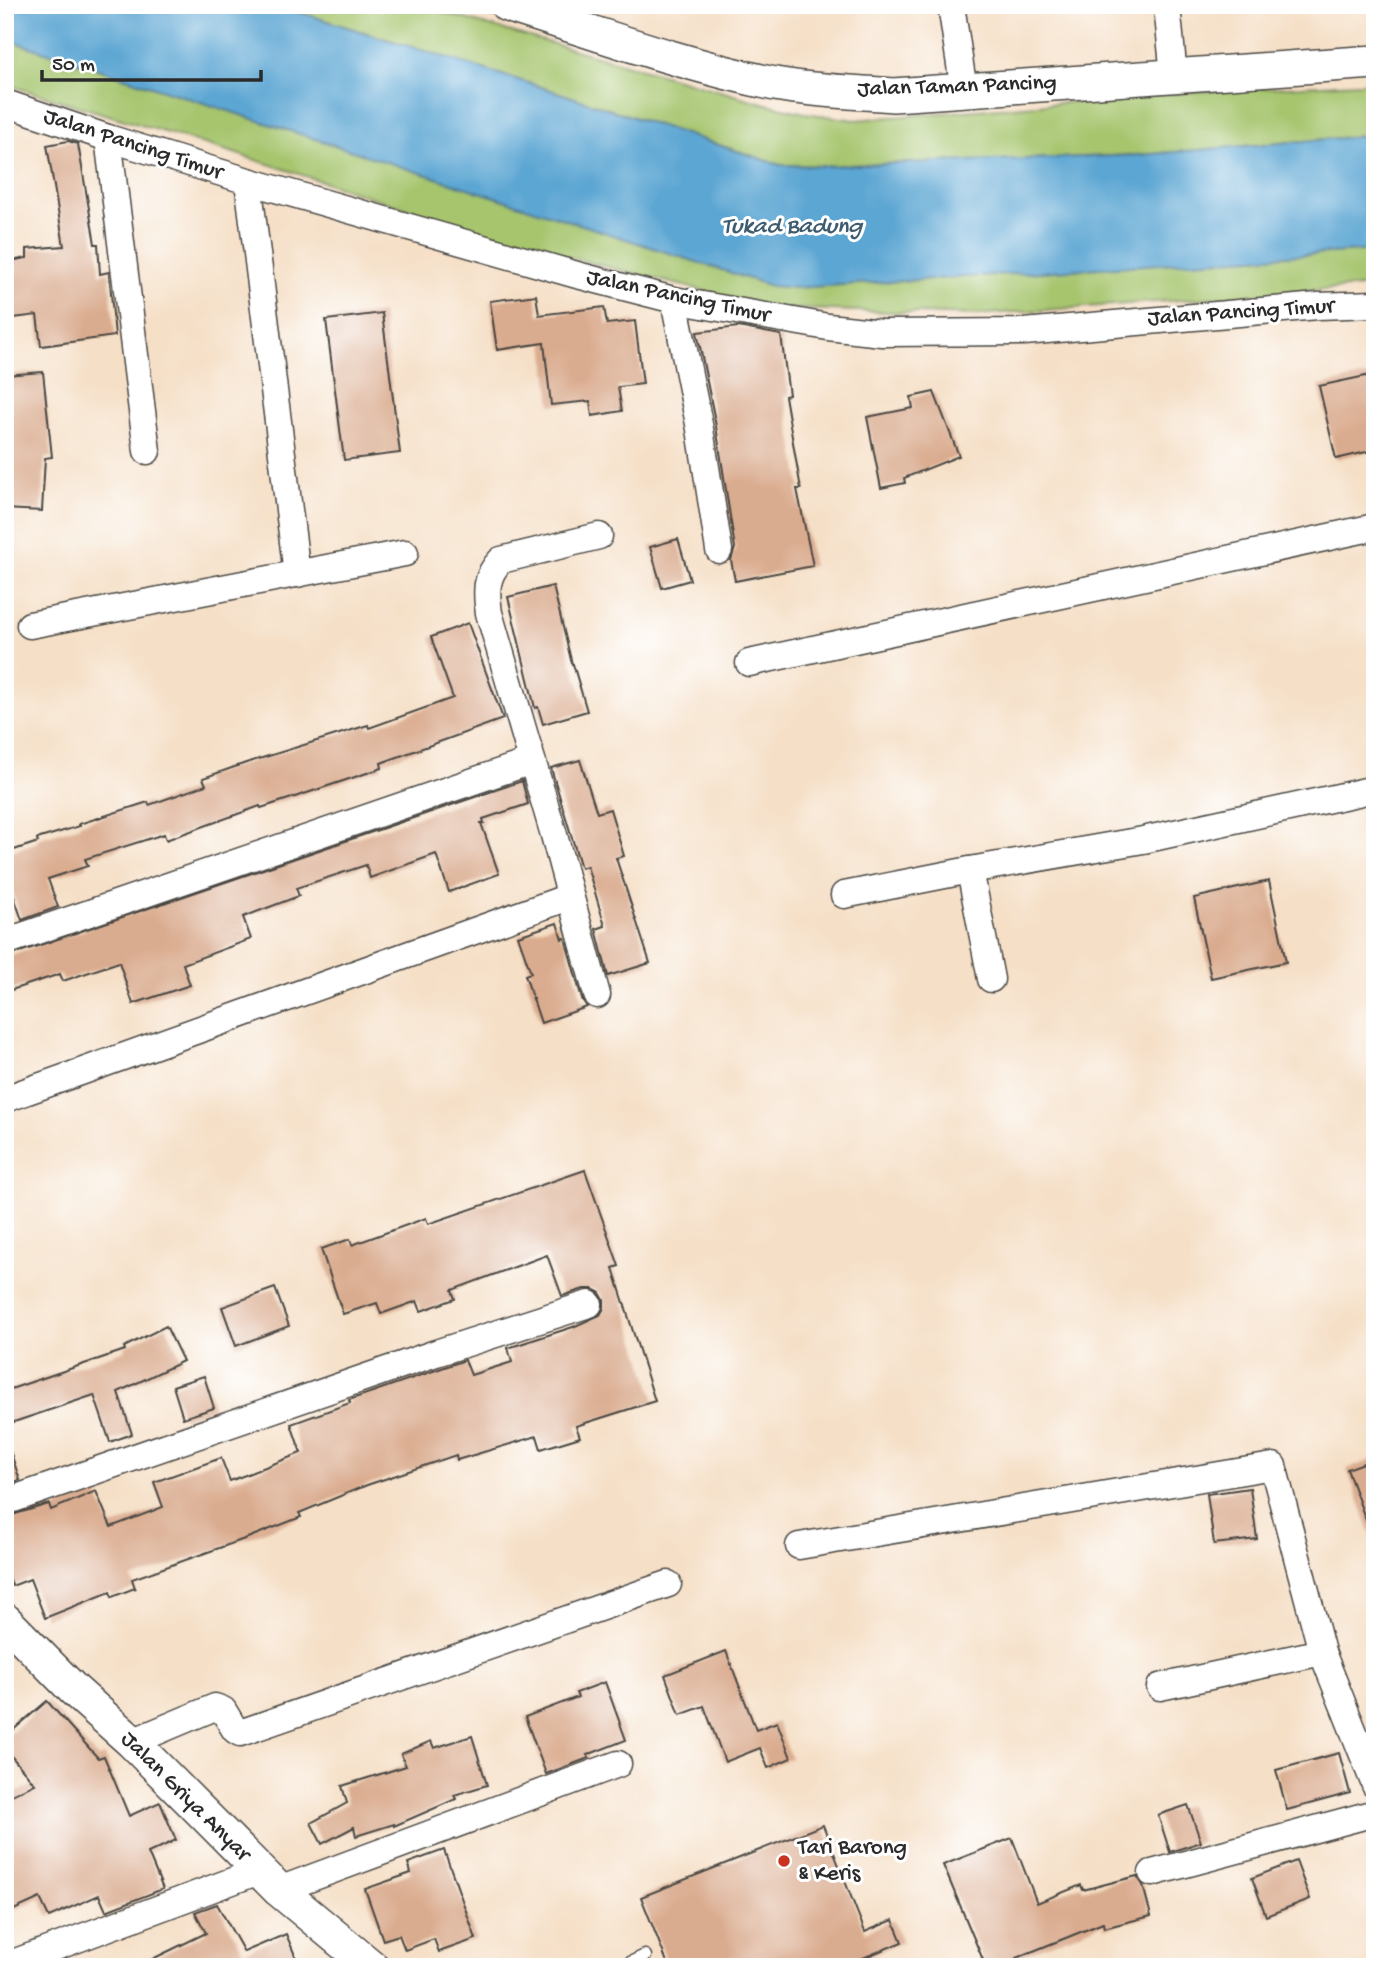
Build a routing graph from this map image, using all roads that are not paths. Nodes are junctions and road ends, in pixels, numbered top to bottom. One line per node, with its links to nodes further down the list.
1 (508, 5): 6 (street, Jalan Taman Pancing)
2 (951, 5): 6 (street)
3 (1167, 5): 5 (street)
4 (1375, 62): 5 (street, Jalan Taman Pancing)
5 (1174, 76): 6 (street, Jalan Taman Pancing)
6 (964, 90)
7 (5, 103): 8 (street, Jalan Pancing Timur)
8 (108, 138): 9 (street, Jalan Pancing Timur); 12 (street)
9 (248, 181): 10 (street, Jalan Pancing Timur); 17 (street)
10 (674, 300): 11 (street, Jalan Pancing Timur); 15 (street)
11 (1375, 304)
12 (147, 451)
13 (1375, 527): 19 (street)
14 (599, 536): 20 (street)
15 (719, 550)
16 (405, 553): 17 (street)
17 (297, 574): 18 (street)
18 (30, 625)
19 (749, 663)
20 (532, 761): 24 (street); 25 (street)
21 (1375, 789): 22 (street)
22 (970, 870): 23 (street); 26 (street)
23 (844, 895)
24 (569, 897): 27 (street); 28 (street)
25 (5, 943)
26 (991, 979)
27 (597, 995)
28 (10, 1104)
29 (589, 1304): 30 (street)
30 (5, 1502)
31 (799, 1546): 34 (street)
32 (668, 1584): 36 (street)
33 (5, 1620): 36 (street, Jalan Griya Anyar)
34 (1322, 1652): 35 (street); 38 (street)
35 (1160, 1686)
36 (131, 1742): 41 (street, Jalan Griya Anyar)
37 (618, 1764): 41 (street)
38 (1375, 1785)
39 (1375, 1813): 40 (street)
40 (1152, 1873)
41 (269, 1880): 43 (street); 44 (street, Jalan Griya Anyar)
42 (645, 1956): 45 (lane)
43 (5, 1966)
44 (372, 1967)
45 (622, 1967)

